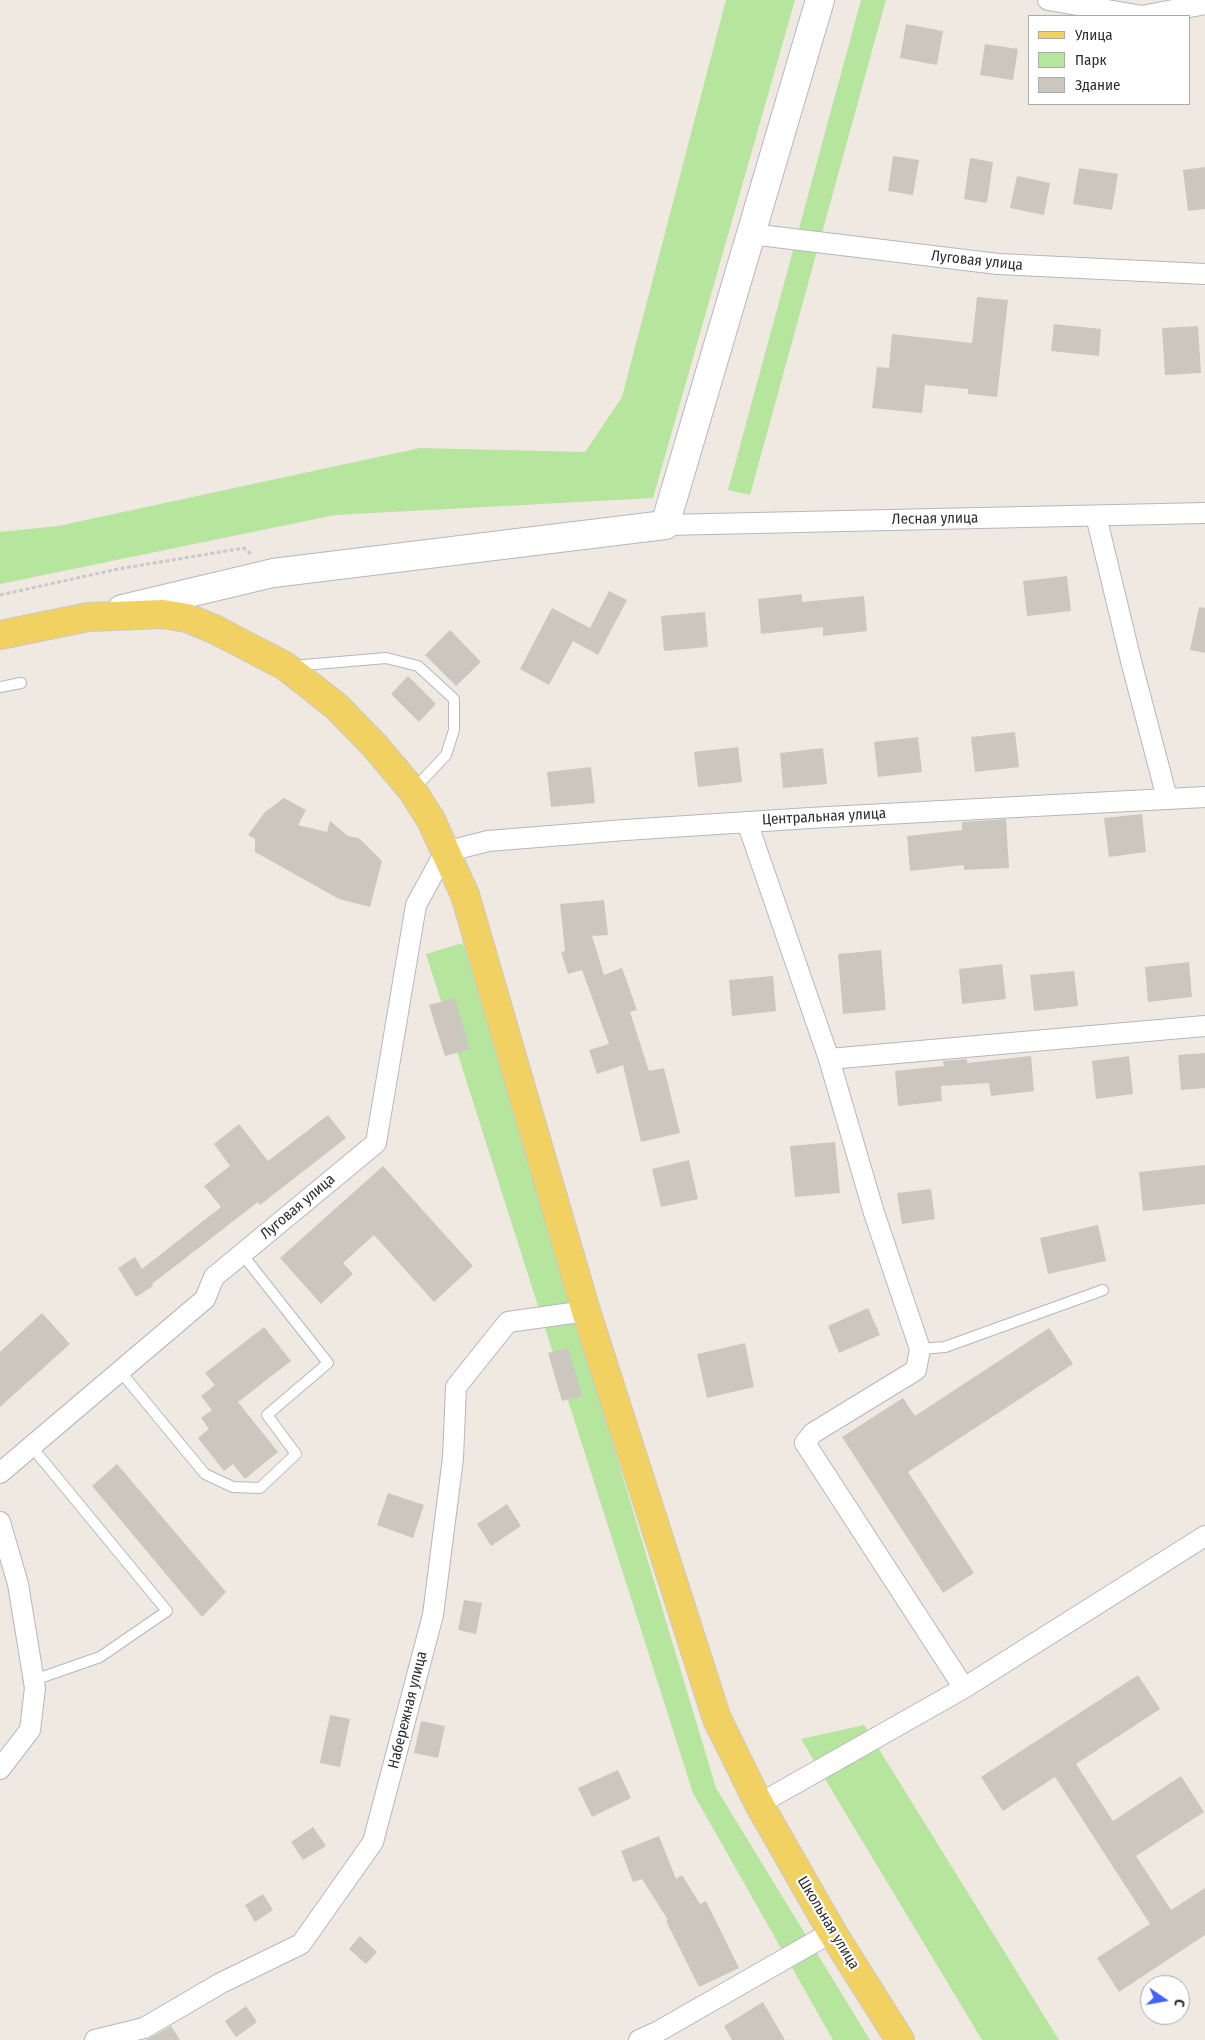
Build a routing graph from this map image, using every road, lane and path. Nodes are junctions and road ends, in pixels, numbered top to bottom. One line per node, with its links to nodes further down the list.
1 (820, 0): 6 (street)
2 (1048, 0): 4 (street)
3 (1205, 4): 5 (street)
4 (1136, 15)
5 (1147, 15)
6 (751, 234): 7 (street, Луговая улица); 10 (street)
7 (1205, 274)
8 (1205, 513): 9 (street, Лесная улица)
9 (1096, 516): 10 (street, Лесная улица); 20 (street)
10 (665, 525): 11 (street)
11 (273, 573): 12 (path); 13 (street)
12 (0, 595)
13 (88, 617): 14 (main road, Школьная улица); 15 (main road, Школьная улица)
14 (0, 635)
15 (285, 666): 18 (main road, Школьная улица); 18 (lane)
16 (21, 683): 17 (lane)
17 (0, 687)
18 (412, 790): 22 (main road, Школьная улица)
19 (1205, 796): 20 (street, Центральная улица)
20 (1167, 798): 21 (street, Центральная улица)
21 (747, 822): 22 (street, Центральная улица); 24 (street)
22 (445, 852): 25 (street, Луговая улица); 27 (main road, Школьная улица)
23 (1205, 1026): 24 (street)
24 (830, 1059): 28 (street)
25 (242, 1254): 29 (street, Луговая улица); 29 (lane)
26 (1103, 1290): 28 (lane)
27 (586, 1311): 37 (main road, Школьная улица); 39 (street, Набережная улица)
28 (920, 1349): 35 (street)
29 (120, 1371): 30 (street, Луговая улица)
30 (31, 1446): 31 (street, Луговая улица); 34 (lane)
31 (0, 1474)
32 (0, 1522): 34 (street)
33 (1205, 1536): 35 (street)
34 (34, 1680): 36 (street)
35 (964, 1688): 37 (street)
36 (0, 1769)
37 (758, 1804): 38 (main road, Школьная улица)
38 (832, 1932): 40 (street); 41 (main road, Школьная улица)
39 (95, 2040)
40 (638, 2040)
41 (900, 2040)

